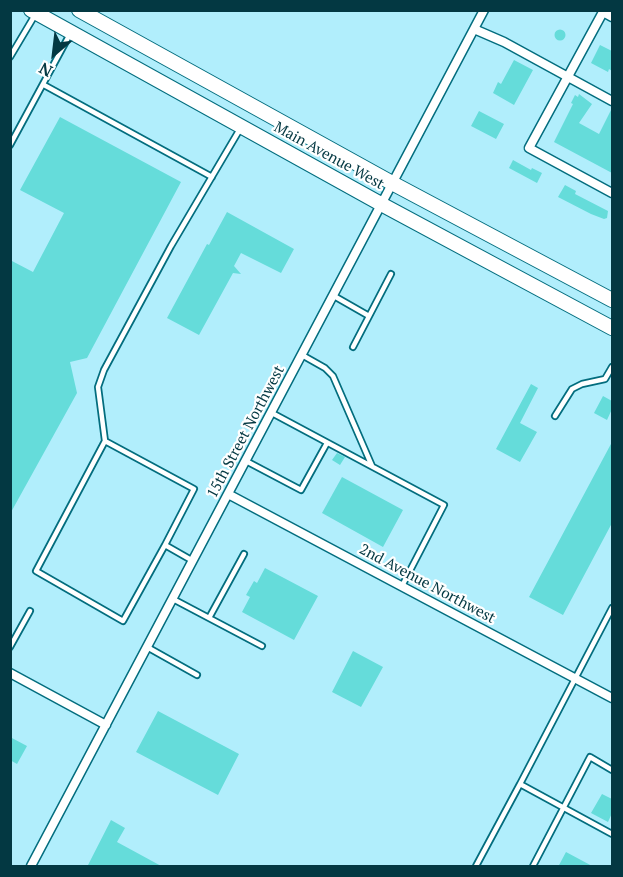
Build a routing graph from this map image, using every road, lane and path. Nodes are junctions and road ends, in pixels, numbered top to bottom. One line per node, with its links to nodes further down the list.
1 (79, 10): 14 (main road, Main Avenue West)
2 (484, 10): 5 (street, 15th Street Northwest)
3 (34, 12): 6 (main road, Main Avenue West); 7 (lane)
4 (612, 17): 8 (street)
5 (474, 29): 8 (street); 14 (street, 15th Street Northwest)
6 (71, 33): 9 (lane); 11 (main road, Main Avenue West)
7 (10, 57)
8 (568, 76): 10 (street); 15 (street)
9 (44, 85): 12 (lane); 13 (lane)
10 (612, 101)
11 (241, 127): 13 (lane); 16 (main road, Main Avenue West)
12 (10, 145)
13 (212, 177): 27 (lane)
14 (392, 183): 16 (street, 15th Street Northwest); 19 (main road, Main Avenue West)
15 (612, 193)
16 (381, 204): 18 (street, 15th Street Northwest); 21 (main road, Main Avenue West)
17 (391, 274): 20 (lane)
18 (334, 296): 20 (lane); 23 (street, 15th Street Northwest)
19 (612, 300)
20 (369, 316): 22 (lane)
21 (612, 328)
22 (353, 347)
23 (302, 355): 25 (street, 15th Street Northwest); 30 (lane)
24 (612, 367): 26 (lane)
25 (272, 413): 28 (lane); 29 (street, 15th Street Northwest)
26 (555, 416)
27 (105, 441): 32 (lane); 32 (lane)
28 (327, 443): 29 (lane); 30 (lane)
29 (246, 461): 31 (street, 15th Street Northwest)
30 (372, 467): 35 (lane)
31 (228, 494): 34 (street, 15th Street Northwest); 35 (street, 2nd Avenue Northwest)
32 (165, 545): 34 (lane)
33 (244, 554): 39 (lane)
34 (193, 561): 36 (street, 15th Street Northwest)
35 (402, 586): 45 (street, 2nd Avenue Northwest)
36 (173, 599): 39 (lane); 40 (street, 15th Street Northwest)
37 (612, 608): 45 (lane)
38 (30, 611): 42 (lane)
39 (208, 618): 41 (lane)
40 (147, 646): 44 (lane); 47 (street, 15th Street Northwest)
41 (261, 646)
42 (10, 647)
43 (10, 673): 47 (street)
44 (197, 675)
45 (576, 679): 46 (street, 2nd Avenue Northwest); 49 (lane)
46 (612, 698)
47 (106, 725): 52 (street, 15th Street Northwest)
48 (612, 770): 50 (lane)
49 (520, 784): 50 (lane); 53 (lane)
50 (564, 808): 51 (lane); 54 (lane)
51 (612, 834)
52 (31, 867)
53 (476, 867)
54 (533, 867)

